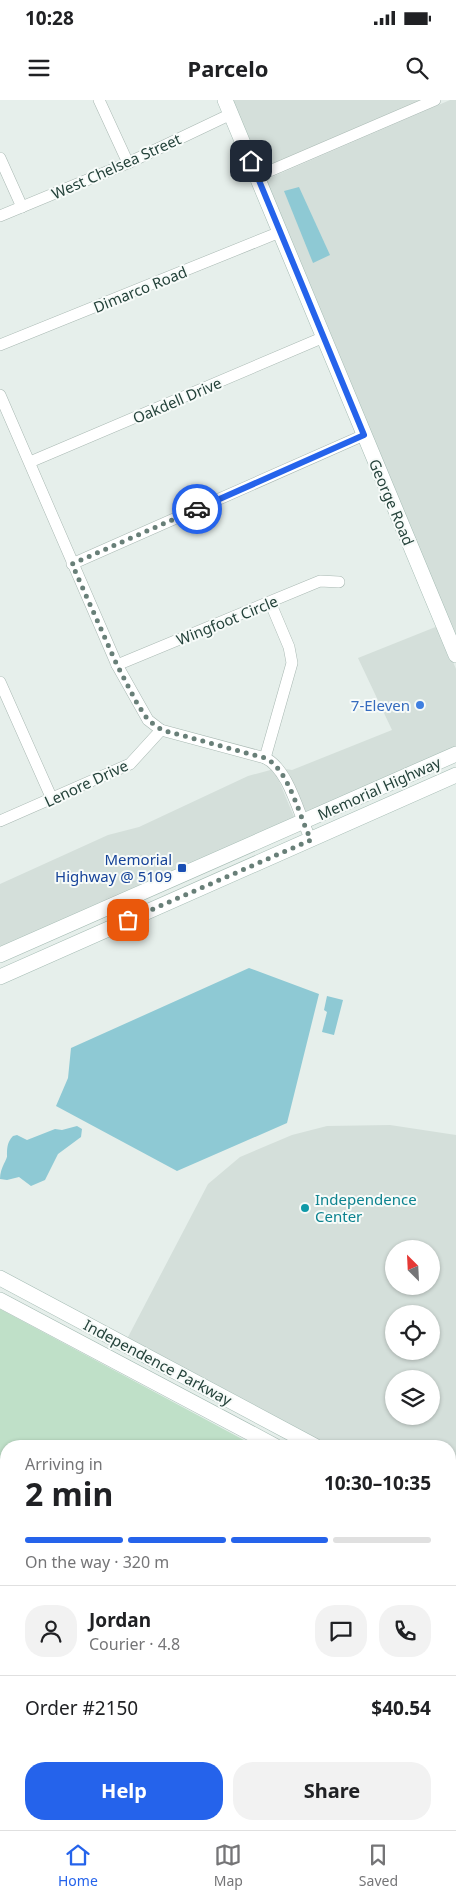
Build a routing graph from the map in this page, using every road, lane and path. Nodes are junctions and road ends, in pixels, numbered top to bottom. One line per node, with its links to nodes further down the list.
1 (99, 100): 5 (street)
2 (435, 100): 6 (street)
3 (228, 107): 5 (street, West Chelsea Street); 6 (main road, George Road)
4 (0, 158): 7 (street)
5 (128, 164): 7 (street, West Chelsea Street)
6 (258, 176): 9 (main road, George Road)
7 (22, 207): 8 (street, West Chelsea Street)
8 (0, 216)
9 (280, 232): 10 (main road, George Road); 11 (street, Dimarco Road)
10 (324, 337): 13 (main road, George Road); 14 (street, Oakdell Drive)
11 (0, 345)
12 (0, 395): 14 (street)
13 (364, 435): 15 (street); 18 (main road, George Road)
14 (30, 462): 15 (street)
15 (72, 564): 19 (street)
16 (339, 582): 17 (street, Wingfoot Circle)
17 (270, 602): 19 (street, Wingfoot Circle); 23 (street)
18 (456, 655)
19 (117, 665): 21 (street)
20 (0, 682): 25 (street)
21 (162, 730): 23 (street); 25 (street, Lenore Drive)
22 (456, 754): 27 (main road, Memorial Highway)
23 (265, 758): 27 (street)
24 (456, 775): 28 (main road, Memorial Highway)
25 (52, 799): 26 (street, Lenore Drive)
26 (0, 821)
27 (302, 822): 28 (street); 29 (main road, Memorial Highway)
28 (311, 840): 30 (main road, Memorial Highway)
29 (120, 902): 30 (main road); 31 (main road, Memorial Highway)
30 (128, 920): 32 (main road, Memorial Highway)
31 (0, 955)
32 (0, 977)
33 (0, 1278): 36 (main road, Independence Parkway)
34 (0, 1300): 35 (main road, Independence Parkway)
35 (264, 1440)
36 (304, 1440)

